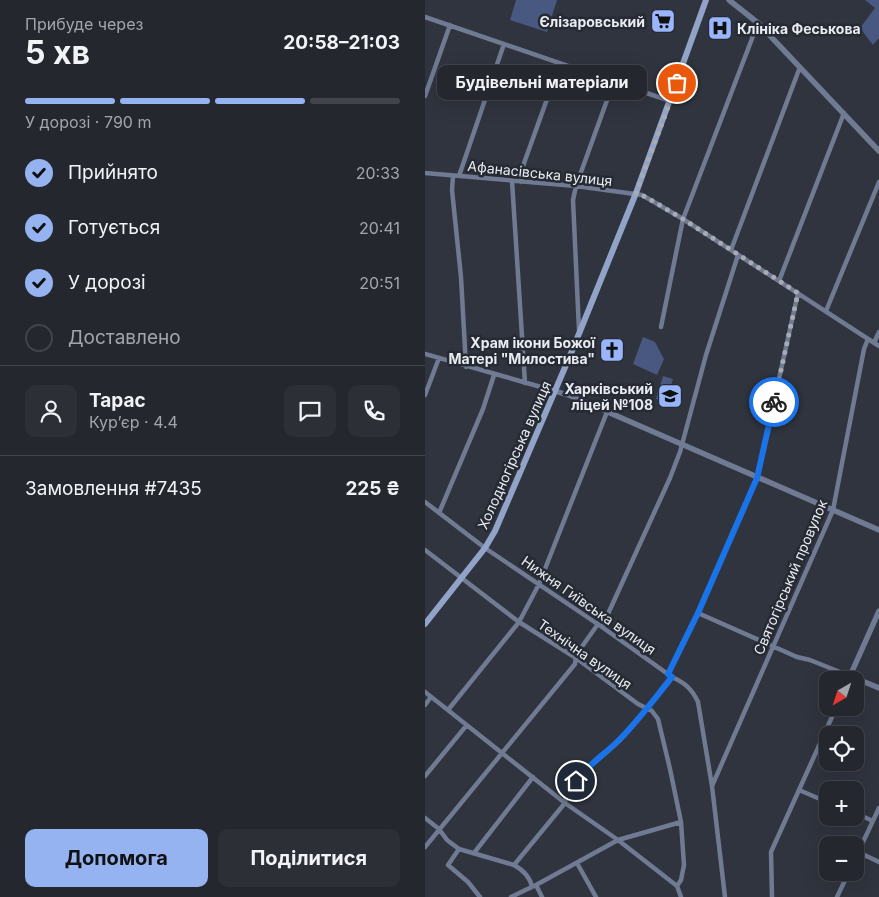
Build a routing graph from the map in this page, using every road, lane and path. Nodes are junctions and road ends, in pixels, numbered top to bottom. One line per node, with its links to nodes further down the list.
1 (706, 0): 11 (main road, Холодногірська вулиця)
2 (729, 0): 4 (street)
3 (425, 17): 5 (street)
4 (758, 24): 8 (street); 21 (street)
5 (449, 25): 6 (street); 10 (street)
6 (504, 44): 7 (street); 15 (street)
7 (560, 63): 9 (street); 17 (street)
8 (800, 67): 12 (street); 22 (street)
9 (614, 81): 11 (street); 19 (street)
10 (425, 96)
11 (670, 101): 20 (main road, Холодногірська вулиця)
12 (844, 113): 13 (street); 24 (street)
13 (879, 151)
14 (425, 173): 15 (street, Афанасівська вулиця)
15 (456, 176): 16 (street, Афанасівська вулиця); 35 (street)
16 (512, 181): 17 (street, Афанасівська вулиця); 37 (street)
17 (521, 182): 19 (street, Афанасівська вулиця)
18 (879, 182): 26 (street)
19 (576, 186): 20 (street, Афанасівська вулиця); 29 (street)
20 (636, 193): 21 (street, Афанасівська вулиця); 29 (main road, Холодногірська вулиця)
21 (683, 219): 22 (street, Афанасівська вулиця); 27 (street)
22 (731, 250): 23 (street, Афанасівська вулиця)
23 (738, 255): 24 (street, Афанасівська вулиця); 41 (street)
24 (779, 281): 25 (street, Афанасівська вулиця)
25 (798, 293): 26 (street, Афанасівська вулиця); 42 (street)
26 (826, 310): 30 (street, Афанасівська вулиця)
27 (661, 326)
28 (879, 332): 31 (street)
29 (579, 335): 38 (main road, Холодногірська вулиця)
30 (868, 339): 31 (street, Афанасівська вулиця); 44 (street, Святогірський провулок)
31 (874, 343): 32 (street, Афанасівська вулиця)
32 (879, 346)
33 (425, 354): 34 (street)
34 (439, 358): 35 (street); 39 (street)
35 (466, 367): 36 (street)
36 (494, 375): 37 (street); 45 (street)
37 (525, 383): 38 (street)
38 (555, 391): 40 (street); 47 (main road, Холодногірська вулиця)
39 (425, 395)
40 (607, 412): 41 (street); 50 (street)
41 (682, 445): 42 (street); 55 (street)
42 (757, 478): 44 (street); 52 (street)
43 (425, 502): 45 (street, Нижня Гиївська вулиця)
44 (833, 510): 46 (street); 56 (street, Святогірський провулок)
45 (439, 513): 47 (street, Нижня Гиївська вулиця)
46 (879, 530)
47 (485, 548): 49 (main road, Холодногірська вулиця); 50 (street, Нижня Гиївська вулиця)
48 (425, 550): 49 (street, Технічна вулиця)
49 (463, 578): 53 (street, Технічна вулиця); 54 (main road, Холодногірська вулиця)
50 (539, 584): 53 (street); 55 (street, Нижня Гиївська вулиця)
51 (879, 611): 59 (street)
52 (698, 613): 56 (street); 60 (street)
53 (519, 622): 57 (street, Технічна вулиця); 67 (street)
54 (425, 624)
55 (600, 626): 57 (street); 60 (street, Нижня Гиївська вулиця)
56 (773, 646): 58 (street); 73 (street, Святогірський провулок)
57 (575, 658): 66 (street, Технічна вулиця); 70 (street)
58 (833, 671)
59 (852, 671)
60 (670, 675): 66 (street); 73 (street, Нижня Гиївська вулиця)
61 (864, 683): 62 (street)
62 (879, 688)
63 (425, 692): 64 (street)
64 (431, 697): 65 (street); 67 (street)
65 (425, 705)
66 (647, 708): 75 (street); 83 (street, Технічна вулиця)
67 (448, 710): 69 (street)
68 (832, 716): 74 (street)
69 (466, 726): 70 (street); 71 (street)
70 (501, 752): 72 (street); 84 (street)
71 (425, 776)
72 (533, 777): 76 (street); 89 (street)
73 (712, 786): 102 (street, Нижня Гиївська вулиця)
74 (799, 790): 77 (street); 103 (street)
75 (565, 794): 76 (street); 78 (street)
76 (557, 797): 78 (street)
77 (819, 799)
78 (565, 803): 85 (street); 93 (street)
79 (879, 808): 82 (street)
80 (864, 817): 82 (street)
81 (425, 818): 84 (street)
82 (873, 821): 86 (street)
83 (681, 822): 85 (street); 96 (street, Технічна вулиця)
84 (439, 829): 87 (street); 88 (street)
85 (617, 840): 92 (street); 96 (street)
86 (864, 840)
87 (425, 847)
88 (459, 849): 89 (street); 97 (street)
89 (474, 853): 93 (street)
90 (864, 855): 91 (street)
91 (879, 862)
92 (577, 863): 95 (street); 100 (street)
93 (514, 865): 95 (street)
94 (845, 881): 104 (street)
95 (534, 886): 98 (street); 99 (street)
96 (677, 886): 101 (street)
97 (480, 897)
98 (511, 897)
99 (542, 897)
100 (596, 897)
101 (681, 897)
102 (725, 897)
103 (772, 897)
104 (837, 897)

